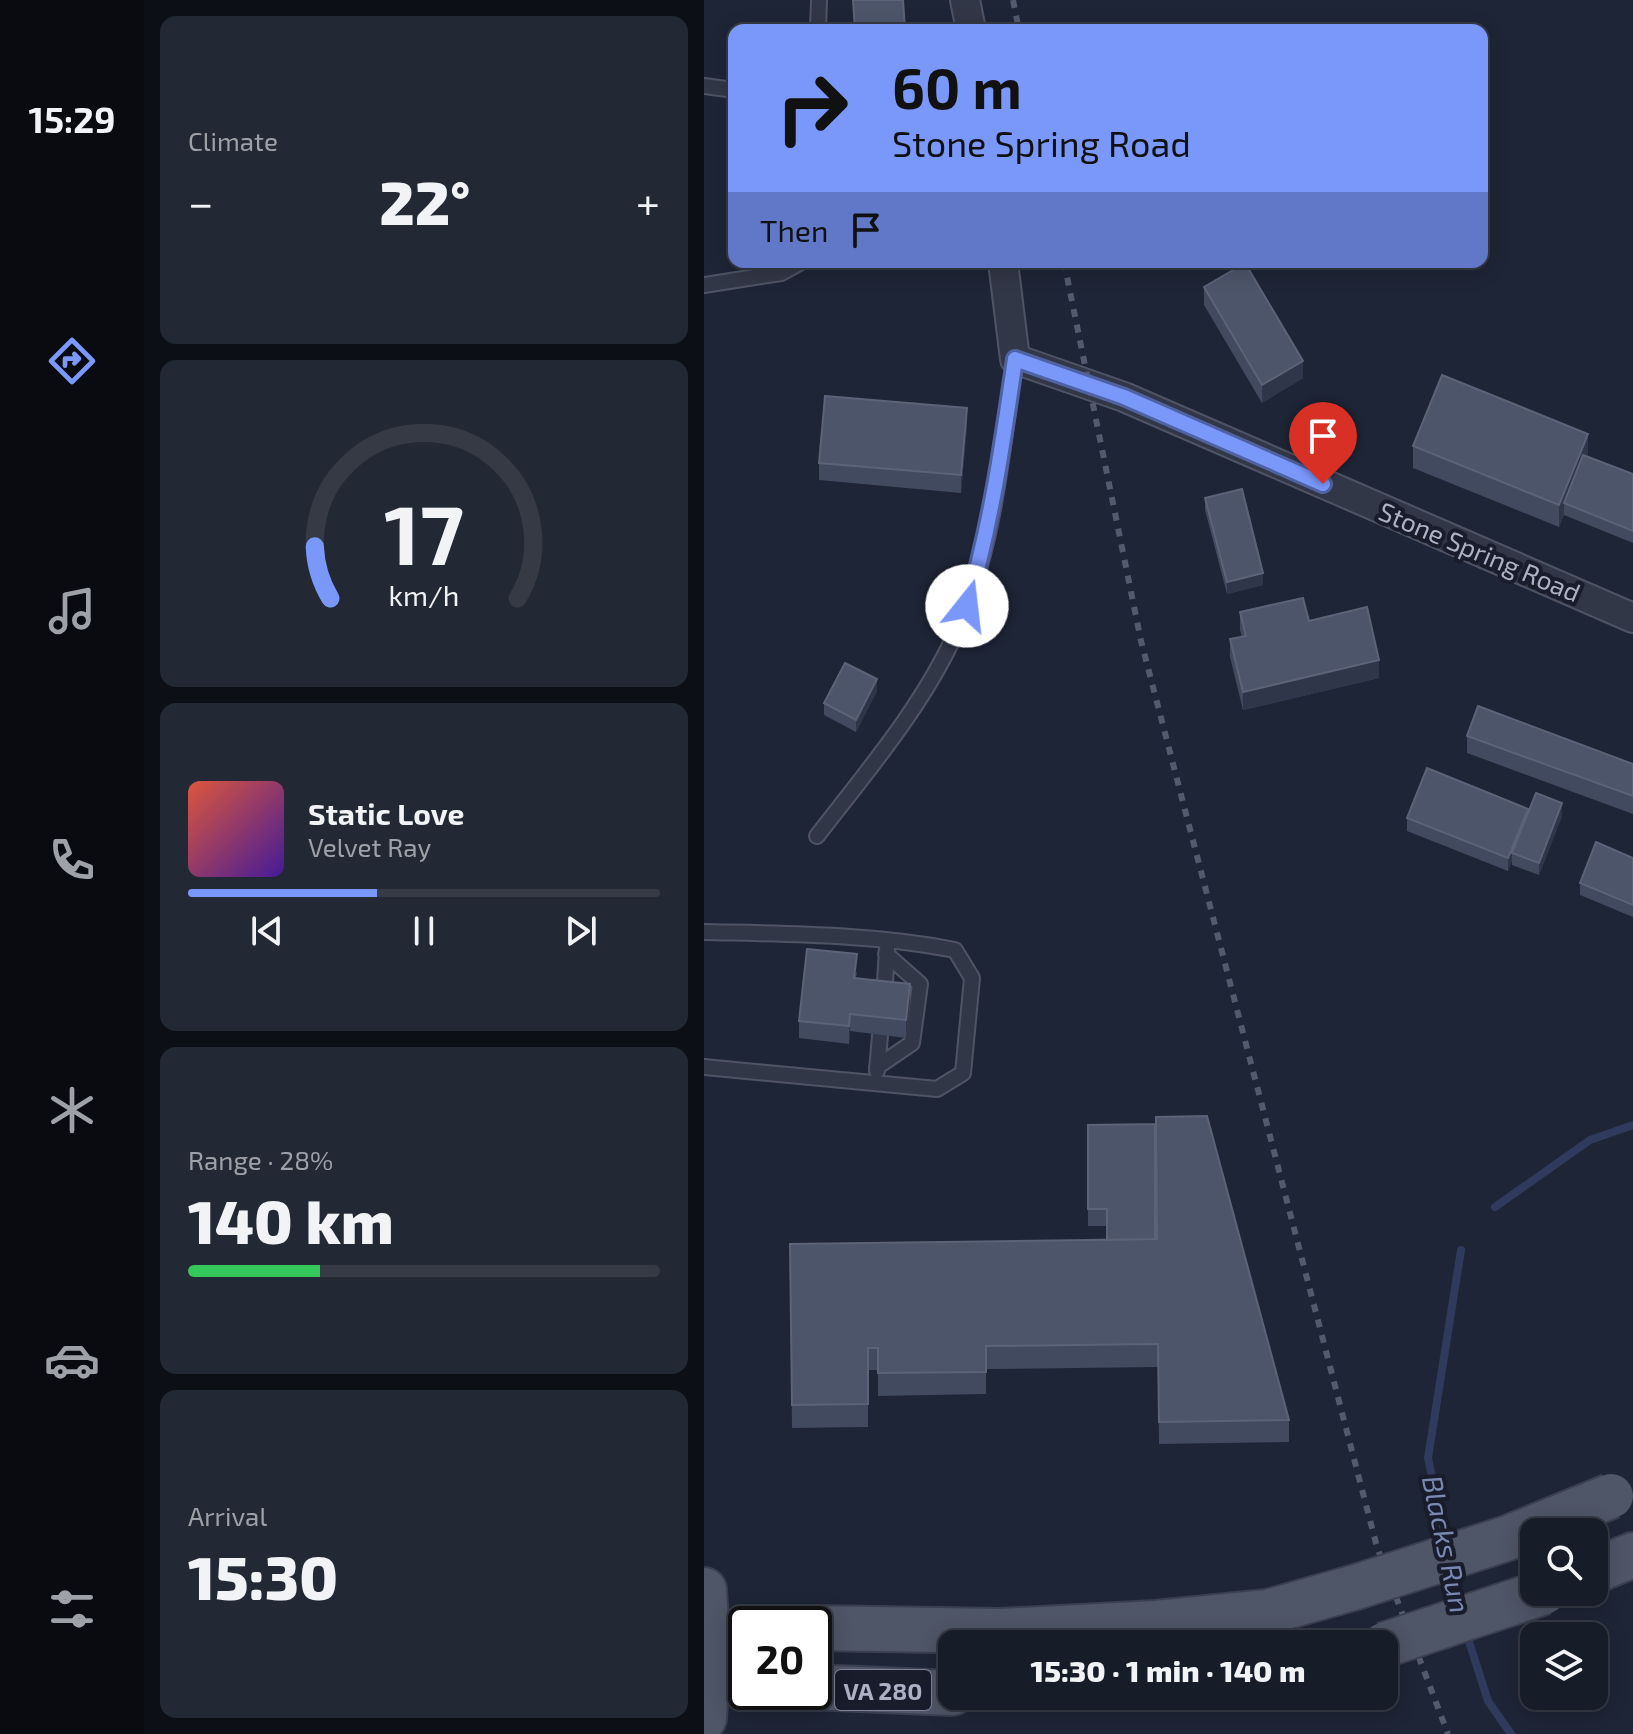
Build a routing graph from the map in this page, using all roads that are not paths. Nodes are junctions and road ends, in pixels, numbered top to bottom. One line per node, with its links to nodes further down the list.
1 (819, 0): 3 (lane)
2 (965, 0): 4 (street)
3 (818, 24)
4 (970, 24)
5 (704, 86): 6 (lane)
6 (728, 89)
7 (790, 268): 9 (lane)
8 (1004, 268): 10 (street)
9 (704, 285)
10 (1015, 359): 11 (street, Stone Spring Road); 12 (lane)
11 (1633, 618)
12 (817, 836)
13 (704, 932): 14 (lane)
14 (887, 947): 15 (lane); 18 (lane); 19 (lane)
15 (884, 998)
16 (880, 1035): 18 (lane)
17 (704, 1067): 19 (lane)
18 (877, 1067): 19 (lane)
19 (876, 1083)
20 (1622, 1490): 25 (main road, bridge)
21 (1633, 1555): 22 (main road)
22 (1608, 1565)
23 (704, 1590): 27 (main road)
24 (1520, 1600): 26 (main road, bridge)
25 (832, 1628)
26 (1398, 1640)
27 (726, 1656): 30 (main road)
28 (832, 1688): 29 (main road, VA 280)
29 (938, 1692)
30 (704, 1718)

